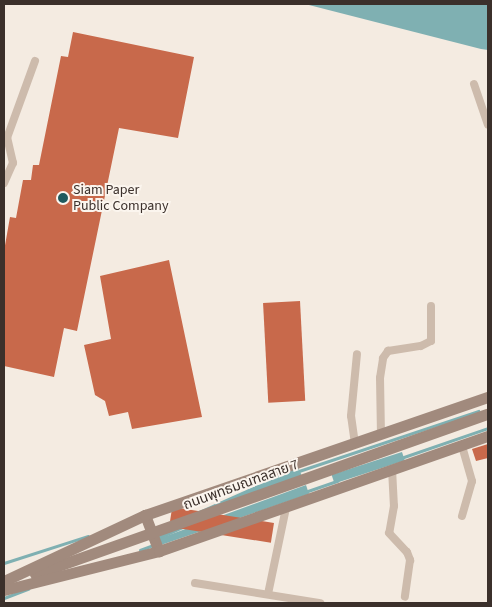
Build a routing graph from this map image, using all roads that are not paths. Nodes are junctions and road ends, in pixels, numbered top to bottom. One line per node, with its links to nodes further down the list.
1 (35, 61): 4 (street)
2 (474, 84): 3 (street)
3 (488, 125)
4 (4, 183)
5 (431, 306): 9 (street)
6 (357, 354): 11 (street)
7 (488, 397): 9 (main road)
8 (488, 414): 15 (main road, ถนนพุทธมณฑลสาย 7)
9 (381, 435): 11 (main road)
10 (488, 436): 12 (main road)
11 (355, 444): 13 (main road)
12 (462, 445): 14 (main road); 19 (street)
13 (315, 457): 15 (main road); 18 (main road)
14 (392, 469): 16 (main road); 26 (street)
15 (321, 472): 16 (main road); 20 (main road, ถนนพุทธมณฑลสาย 7)
16 (328, 492): 17 (main road)
17 (286, 508): 21 (main road); 25 (street)
18 (145, 516): 20 (main road); 22 (main road)
19 (462, 516)
20 (151, 534): 21 (main road); 22 (main road, ถนนพุทธมณฑลสาย 7)
21 (159, 551): 24 (main road)
22 (4, 583)
23 (195, 583): 25 (street)
24 (4, 590)
25 (268, 594): 27 (street)
26 (405, 597)
27 (320, 603)

